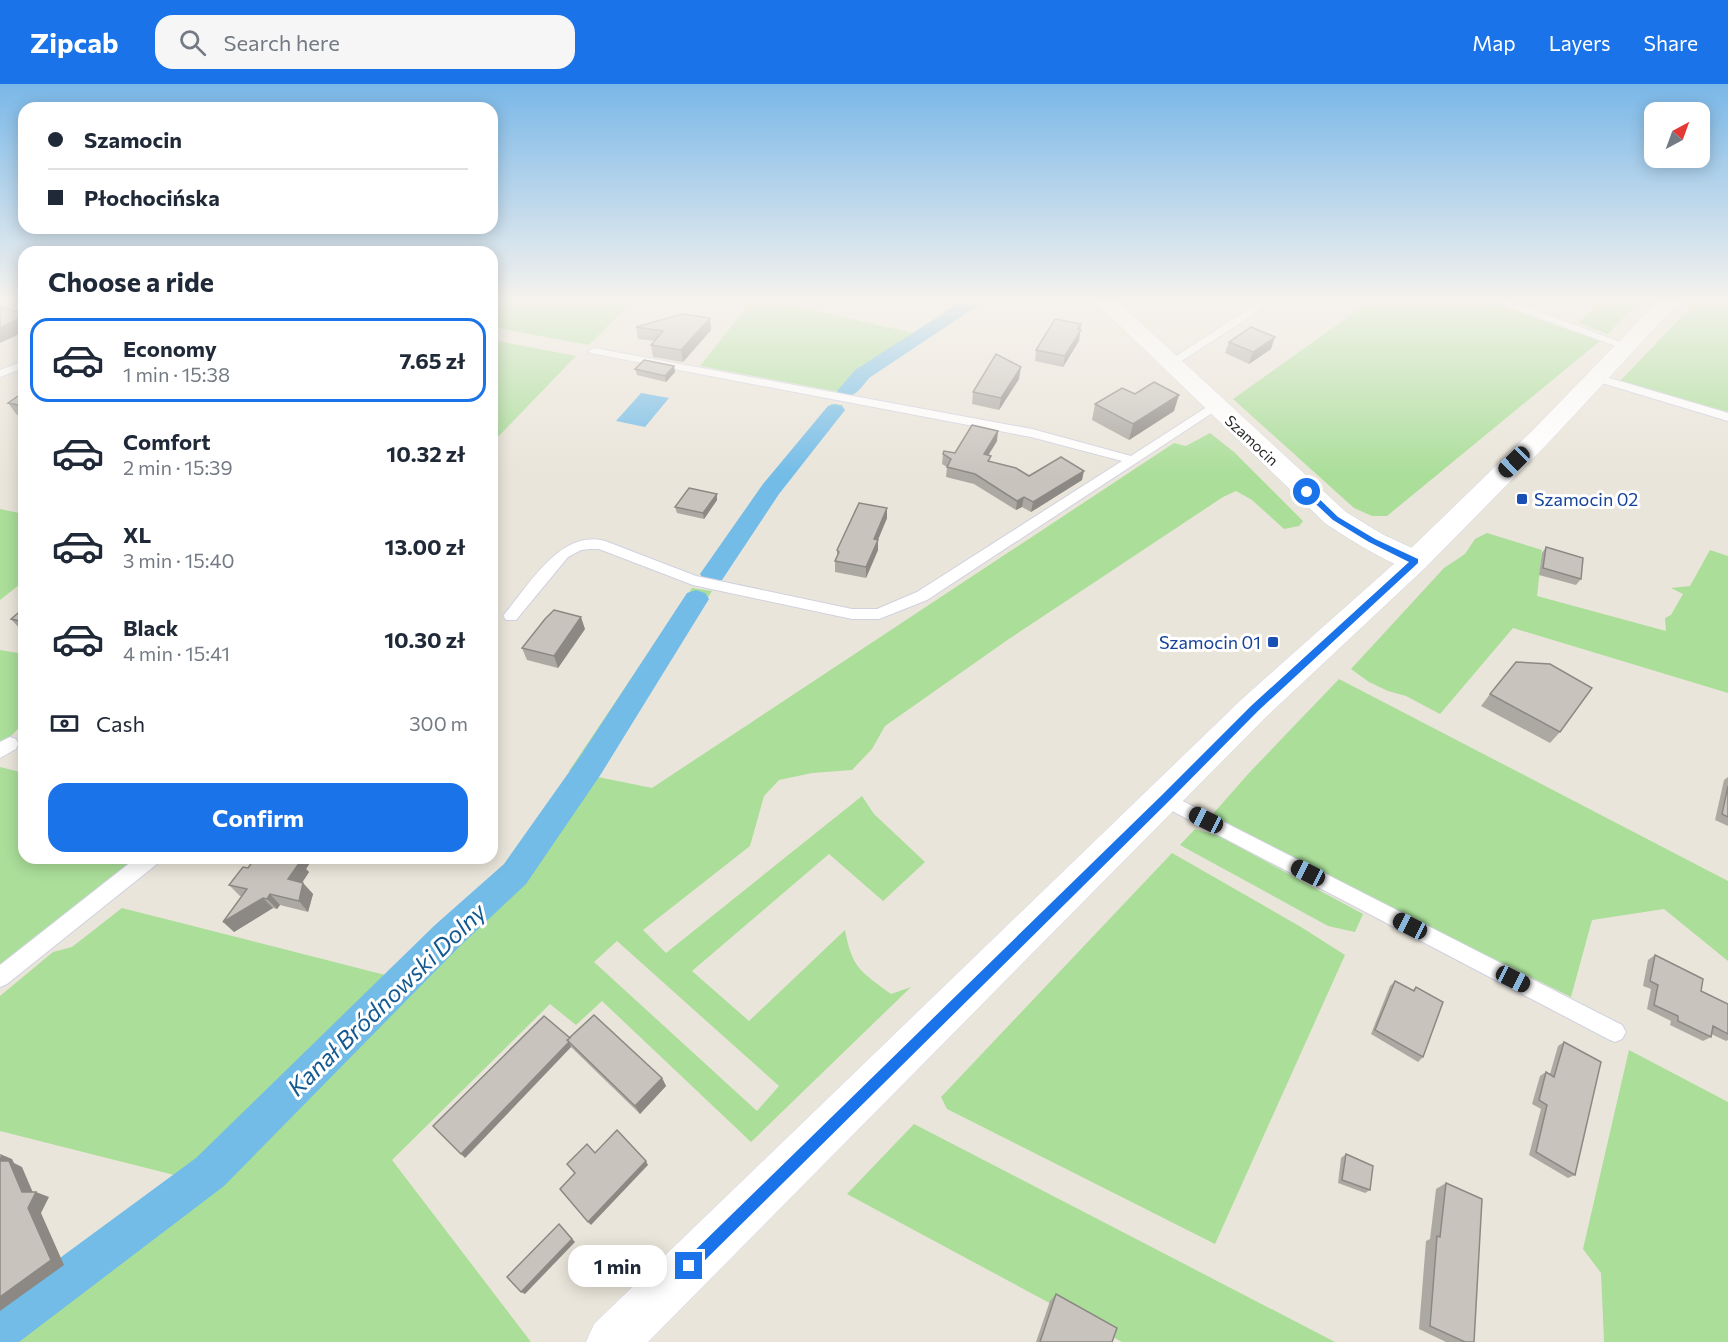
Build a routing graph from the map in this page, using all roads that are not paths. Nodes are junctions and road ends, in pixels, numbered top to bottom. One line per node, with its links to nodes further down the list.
1 (635, 359): 11 (lane)
2 (1164, 359): 5 (main road, Szamocin)
3 (1178, 359): 5 (lane)
4 (1613, 359): 8 (main road)
5 (1170, 364): 9 (main road, Szamocin)
6 (18, 366): 7 (lane)
7 (0, 374)
8 (1596, 378): 10 (lane); 12 (main road)
9 (1217, 406): 11 (lane); 12 (main road, Szamocin)
10 (1728, 417)
11 (1133, 460): 13 (lane)
12 (1415, 561): 14 (main road)
13 (511, 616)
14 (1165, 799): 17 (lane); 18 (main road)
15 (142, 864): 16 (lane)
16 (0, 977)
17 (1615, 1032)
18 (612, 1342)

